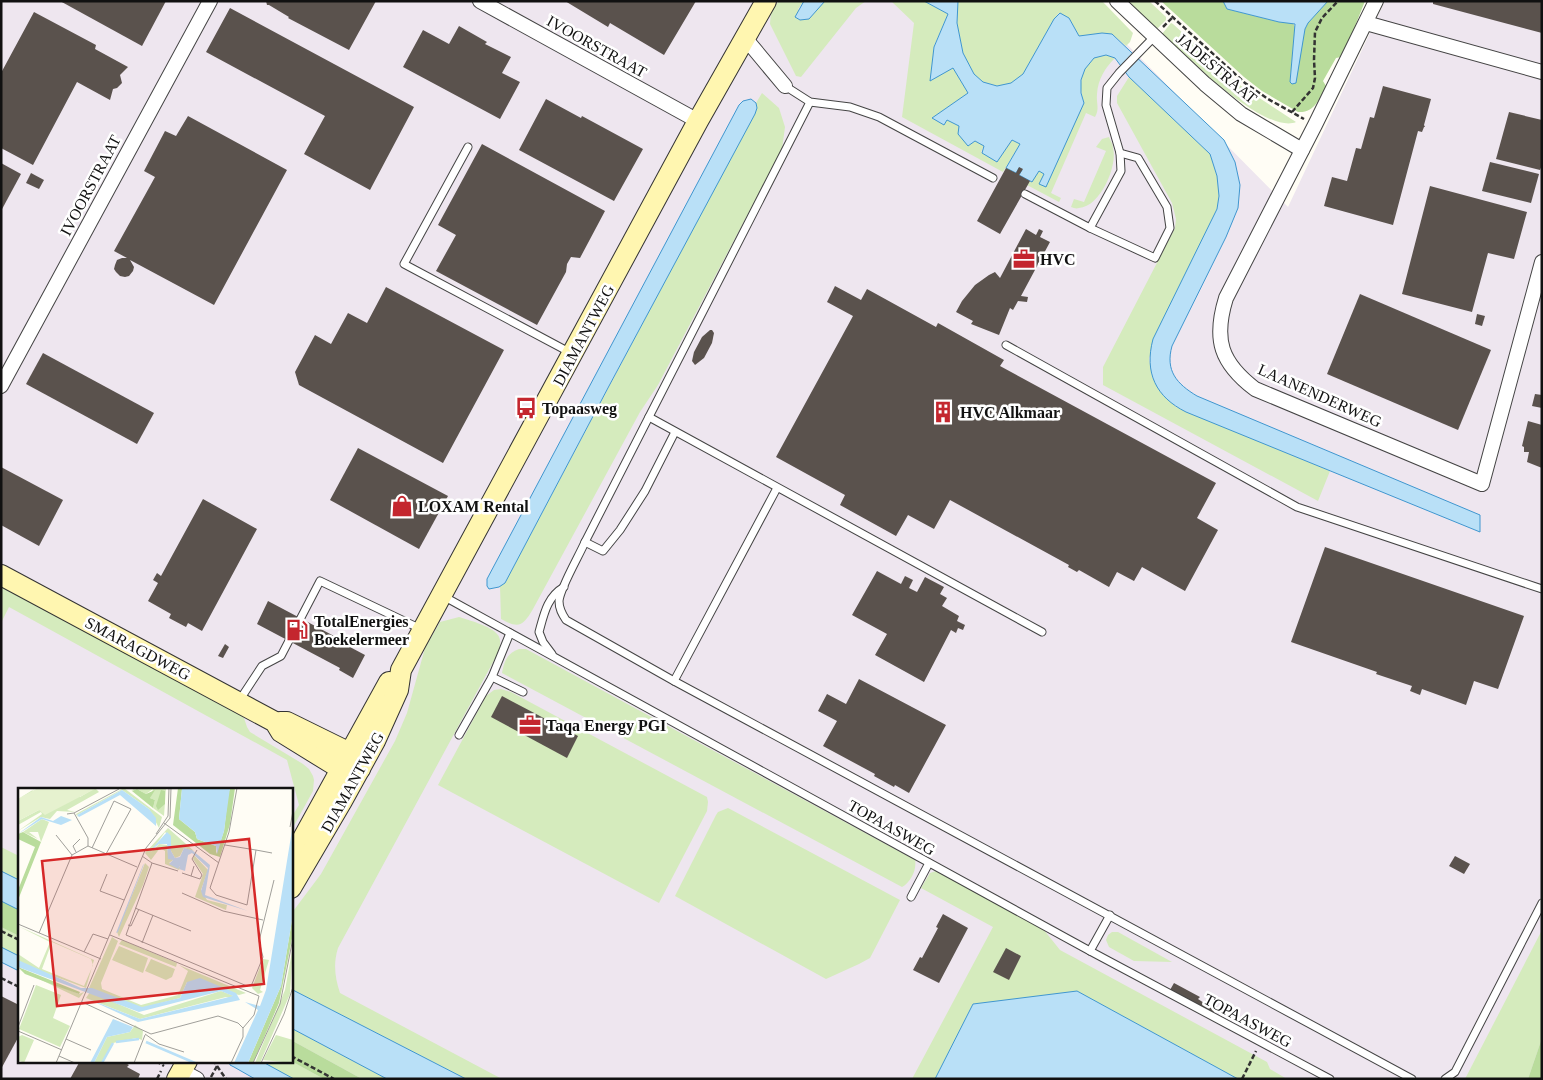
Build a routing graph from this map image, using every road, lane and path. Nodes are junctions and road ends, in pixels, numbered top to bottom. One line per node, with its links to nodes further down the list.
1 (210, 1): 26 (street, IVOORSTRAAT)
2 (480, 1): 15 (street, IVOORSTRAAT)
3 (766, 1): 10 (street, DIAMANTWEG)
4 (1117, 1): 9 (street, JADESTRAAT)
5 (1155, 1): 14 (path)
6 (1338, 1): 14 (path)
7 (1376, 1): 8 (street, LAANENDERWEG)
8 (1366, 23): 11 (street); 16 (street, LAANENDERWEG)
9 (1154, 37): 18 (street, JADESTRAAT); 19 (lane)
10 (744, 38): 12 (street); 15 (street, DIAMANTWEG)
11 (1542, 72)
12 (785, 86): 13 (lane)
13 (810, 102): 20 (lane); 27 (lane)
14 (1292, 112): 16 (path)
15 (698, 121): 25 (street, DIAMANTWEG)
16 (1315, 125): 18 (street, LAANENDERWEG)
17 (468, 147): 25 (lane)
18 (1302, 150): 23 (street, LAANENDERWEG)
19 (1120, 153): 22 (lane); 22 (lane)
20 (993, 178)
21 (1025, 194): 22 (lane)
22 (1090, 228)
23 (1542, 262)
24 (1006, 345): 33 (lane)
25 (573, 354): 34 (street, DIAMANTWEG)
26 (1, 386)
27 (649, 417): 28 (lane); 30 (lane)
28 (675, 432): 29 (lane); 30 (lane)
29 (777, 488): 36 (lane); 40 (lane)
30 (586, 542): 32 (lane)
31 (1, 575): 42 (street, SMARAGDWEG)
32 (564, 587): 38 (lane); 40 (lane)
33 (1542, 590)
34 (442, 596): 35 (street, DIAMANTWEG); 37 (lane, TOPAASWEG)
35 (423, 630): 42 (lane); 44 (street, DIAMANTWEG)
36 (1042, 632)
37 (510, 633): 38 (lane, TOPAASWEG); 39 (lane)
38 (554, 657): 46 (lane, TOPAASWEG)
39 (492, 677): 41 (lane); 43 (lane)
40 (674, 681): 50 (lane)
41 (523, 692)
42 (238, 702): 44 (street, SMARAGDWEG)
43 (459, 735)
44 (350, 764): 45 (street, DIAMANTWEG); 47 (street, DIAMANTWEG)
45 (292, 858)
46 (929, 863): 48 (lane); 53 (lane, TOPAASWEG)
47 (292, 886)
48 (912, 897)
49 (1542, 903): 62 (lane)
50 (1110, 915): 53 (lane); 68 (lane)
51 (1, 931): 52 (path)
52 (18, 940)
53 (1090, 951): 56 (lane, TOPAASWEG)
54 (1, 978): 55 (path)
55 (18, 986)
56 (1261, 1042): 66 (path); 67 (lane, TOPAASWEG)
57 (292, 1057): 65 (path)
58 (158, 1062): 61 (path)
59 (215, 1062): 60 (path)
60 (218, 1066): 63 (path); 64 (path)
61 (181, 1071)
62 (1454, 1075): 69 (lane)
63 (210, 1079)
64 (226, 1079)
65 (334, 1079)
66 (1242, 1079)
67 (1330, 1079)
68 (1412, 1079)
69 (1445, 1079)

